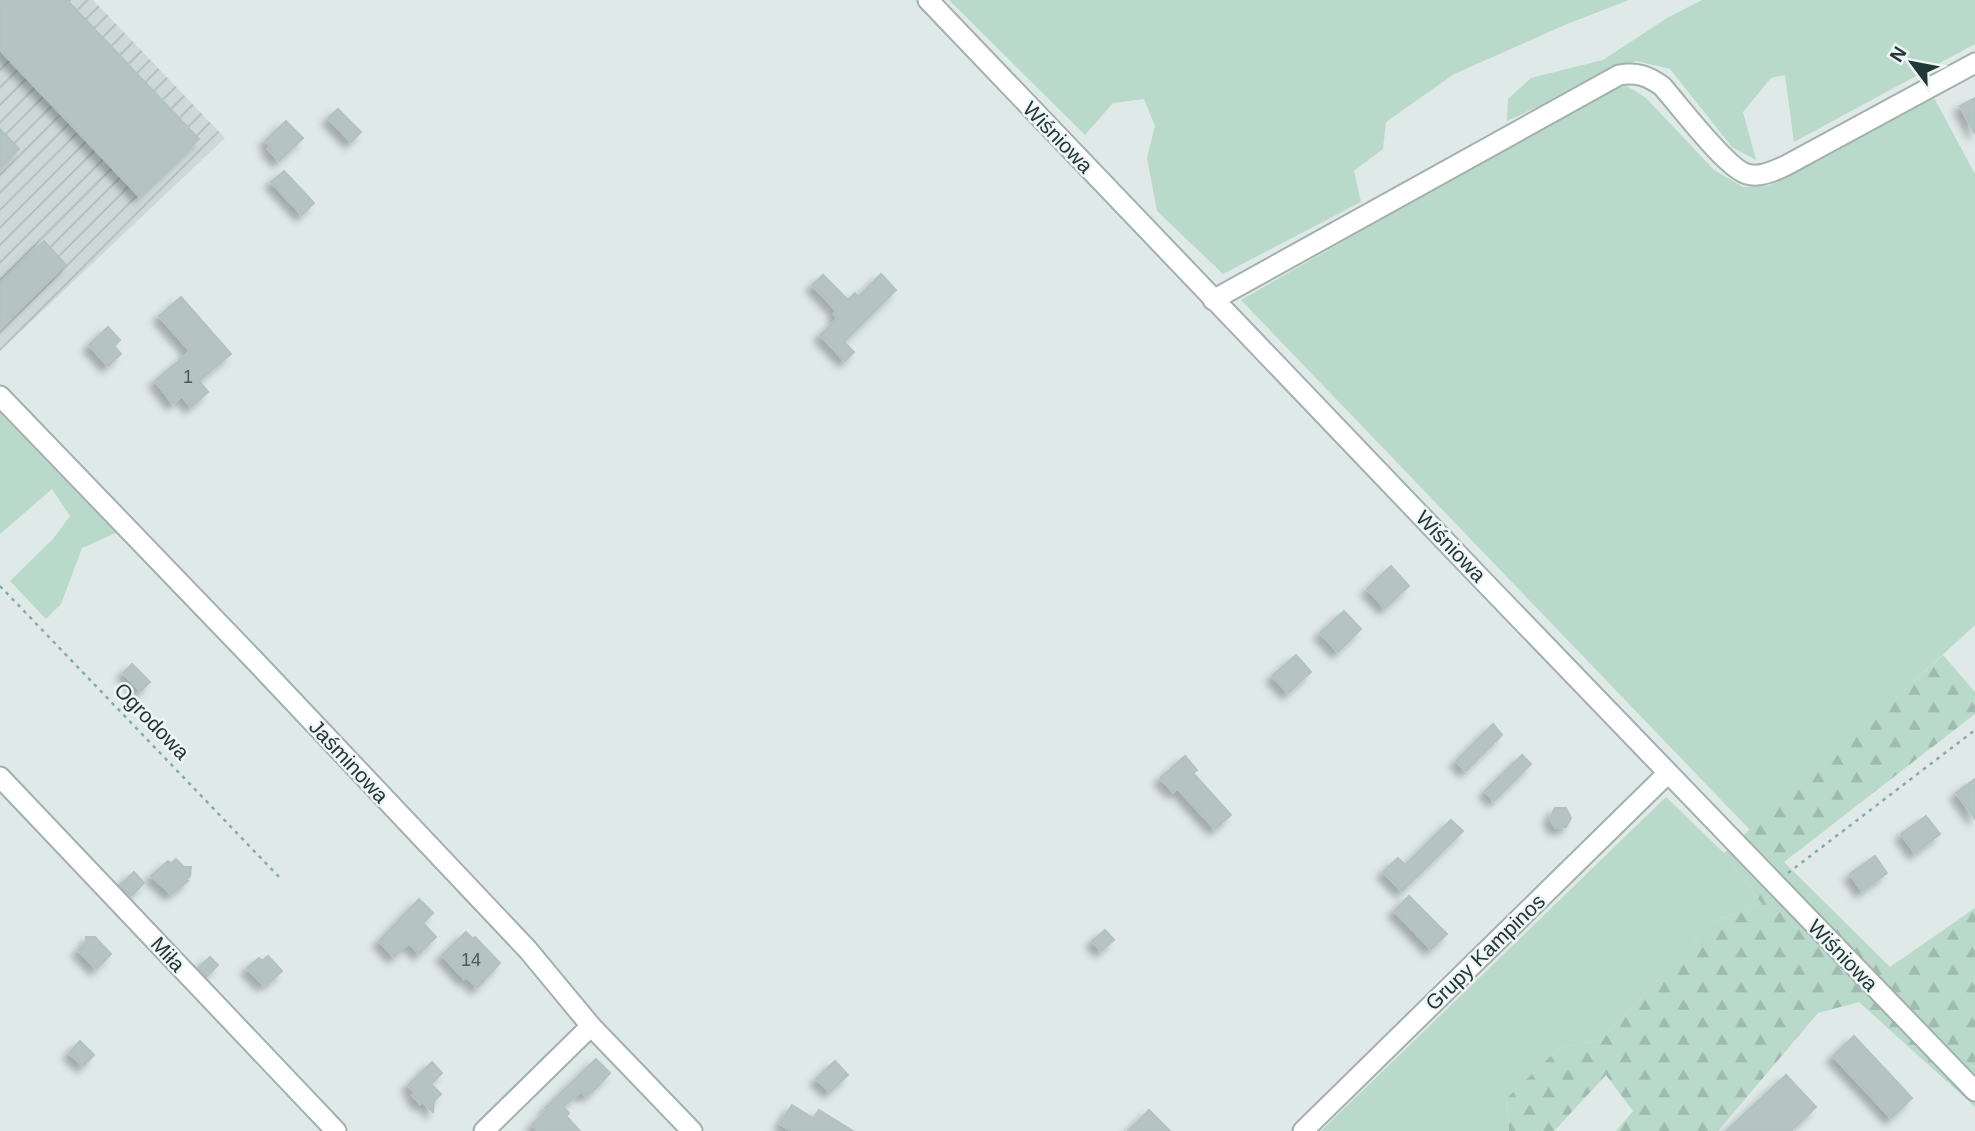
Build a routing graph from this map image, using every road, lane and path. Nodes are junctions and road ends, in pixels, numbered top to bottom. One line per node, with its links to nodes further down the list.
1 (928, 0): 3 (street, Wiśniowa)
2 (1975, 63): 3 (street)
3 (1213, 300): 7 (street, Wiśniowa)
4 (0, 396): 11 (street, Jaśminowa)
5 (0, 586): 9 (path, Ogrodowa)
6 (1975, 730): 10 (path)
7 (1667, 774): 10 (street, Wiśniowa); 16 (street, Grupy Kampinos)
8 (0, 777): 13 (street, Miła)
9 (280, 878)
10 (1774, 884): 12 (street, Wiśniowa)
11 (591, 1026): 14 (street); 15 (street, Jaśminowa)
12 (1975, 1091)
13 (336, 1131)
14 (484, 1131)
15 (692, 1131)
16 (1303, 1131)

